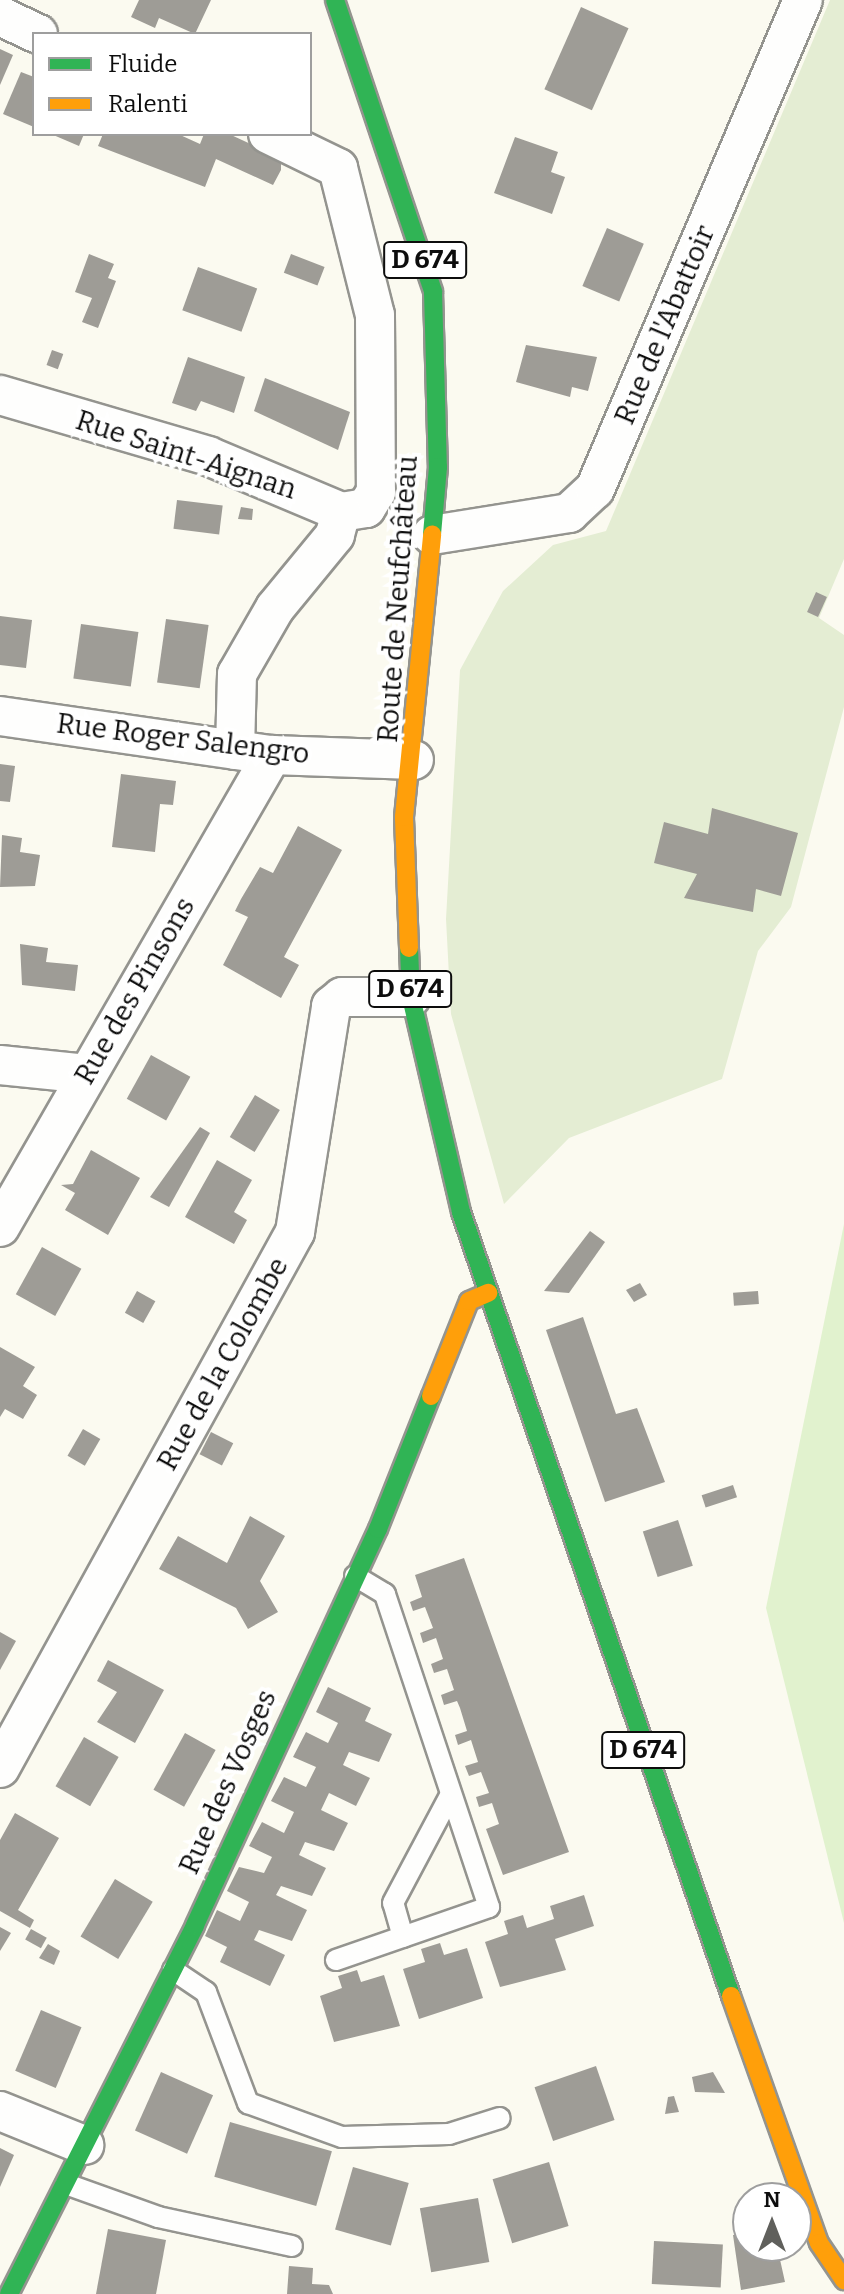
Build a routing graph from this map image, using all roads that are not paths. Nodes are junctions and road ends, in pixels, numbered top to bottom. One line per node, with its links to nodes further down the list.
1 (335, 0): 8 (main road, Route de Neufchâteau / D 674)
2 (803, 0): 8 (street, Rue de l'Abattoir)
3 (0, 16): 4 (street)
4 (34, 32)
5 (272, 136): 7 (street)
6 (0, 395): 7 (street, Rue Saint-Aignan)
7 (341, 512): 10 (street)
8 (432, 535): 12 (main road, Route de Neufchâteau / D 674)
9 (0, 716): 10 (street, Rue Roger Salengro)
10 (235, 750): 11 (street, Rue Roger Salengro)
11 (272, 755): 12 (street, Rue Roger Salengro); 15 (street, Rue des Pinsons)
12 (414, 760): 13 (main road, Route de Neufchâteau / D 674)
13 (411, 997): 17 (main road, Route de Neufchâteau / D 674); 19 (street, Rue de la Colombe)
14 (0, 1065): 15 (street)
15 (87, 1074): 16 (street, Rue des Pinsons)
16 (0, 1227)
17 (488, 1293): 18 (main road, Rue des Vosges); 29 (main road, D 674)
18 (355, 1576): 20 (lane); 23 (main road, Rue des Vosges)
19 (0, 1768)
20 (451, 1794): 21 (lane); 21 (lane)
21 (403, 1937): 22 (lane)
22 (336, 1960)
23 (173, 1970): 25 (lane); 26 (main road, Rue des Vosges)
24 (0, 2111): 26 (street)
25 (500, 2118)
26 (84, 2145): 27 (main road, Rue des Vosges)
27 (66, 2184): 28 (lane); 30 (main road, Rue des Vosges)
28 (292, 2246)
29 (844, 2280)
30 (9, 2294)

